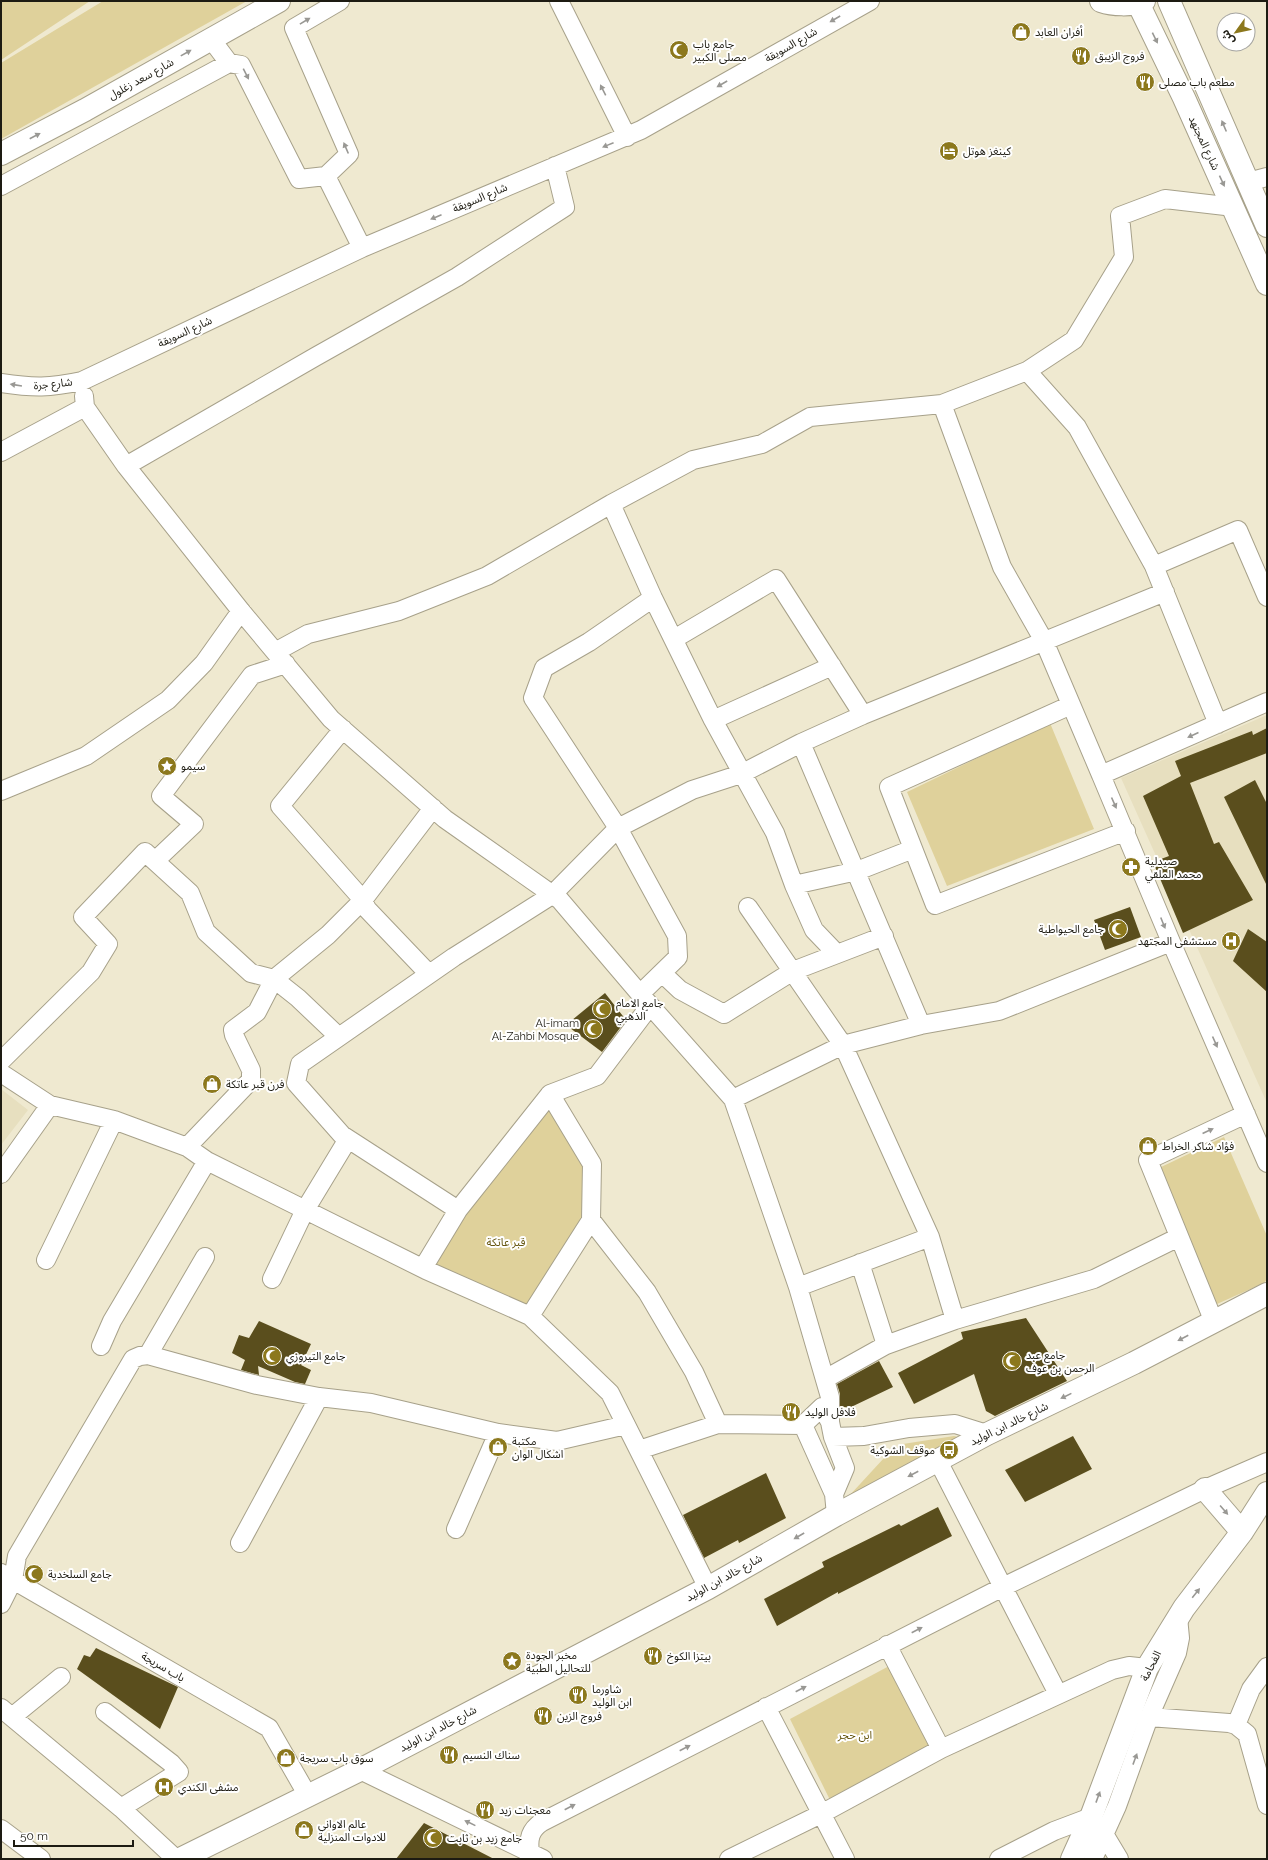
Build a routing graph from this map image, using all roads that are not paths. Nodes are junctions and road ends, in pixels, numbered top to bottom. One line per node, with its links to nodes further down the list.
1 (279, 1): 9 (main road, شارع سعد زغلول)
2 (340, 1): 14 (street, one-way to 2)
3 (559, 1): 11 (street, one-way to 3)
4 (870, 1): 8 (street, شارع السويقة)
5 (1101, 1): 7 (main road)
6 (1169, 1): 15 (main road, one-way to 6)
7 (1141, 2): 17 (main road, شارع المجتهد, one-way to 17)
8 (851, 5): 11 (street, شارع السويقة, one-way to 11)
9 (211, 39): 10 (street); 12 (main road, شارع سعد زغلول, one-way to 9)
10 (229, 63): 14 (street, one-way to 14); 16 (street)
11 (627, 137): 13 (street, شارع السويقة, one-way to 13)
12 (1, 154)
13 (555, 166): 19 (street, شارع السويقة, one-way to 19); 27 (street)
14 (326, 176): 19 (street)
15 (1257, 179): 18 (main road)
16 (1, 186)
17 (1234, 207): 20 (main road, شارع المجتهد); 21 (street)
18 (1267, 226)
19 (362, 248): 22 (street, شارع السويقة)
20 (1267, 284)
21 (1027, 370): 24 (street); 29 (street)
22 (82, 381): 23 (street, شارع جرة, one-way to 23); 25 (street)
23 (1, 383)
24 (942, 404): 28 (street); 35 (street)
25 (85, 406): 26 (street); 27 (street)
26 (1, 452)
27 (126, 466): 33 (street)
28 (611, 504): 32 (street); 36 (street)
29 (1154, 566): 30 (street); 31 (street)
30 (1165, 592): 35 (street); 42 (street)
31 (1267, 597)
32 (652, 598): 34 (street); 49 (street)
33 (241, 611): 36 (street); 47 (street)
34 (674, 639): 37 (street); 41 (street)
35 (1044, 641): 39 (street); 40 (street)
36 (280, 658): 43 (street); 52 (street)
37 (832, 666): 40 (street); 41 (street)
38 (1267, 702): 42 (street)
39 (1072, 705): 46 (street); 51 (street)
40 (863, 715): 44 (street)
41 (713, 720): 45 (street)
42 (1218, 724): 46 (street, one-way to 46)
43 (342, 729): 48 (street); 56 (street)
44 (802, 743): 45 (street); 53 (street)
45 (741, 774): 49 (street); 54 (street)
46 (1102, 775): 50 (street, one-way to 50)
47 (1, 791)
48 (433, 808): 55 (street); 56 (street)
49 (618, 828): 55 (street); 62 (street)
50 (1126, 831): 51 (street); 59 (street, one-way to 59)
51 (913, 849): 53 (street)
52 (155, 861): 64 (street); 69 (street)
53 (857, 870): 54 (street); 58 (street)
54 (794, 885): 60 (street)
55 (552, 895): 63 (street); 65 (street)
56 (363, 900): 63 (street); 64 (street)
57 (748, 907): 61 (street)
58 (884, 936): 60 (street); 66 (street)
59 (1171, 942): 66 (street); 74 (street, one-way to 74)
60 (837, 954): 61 (street)
61 (794, 971): 62 (street); 68 (street)
62 (662, 973): 65 (street)
63 (429, 974): 67 (street)
64 (274, 979): 67 (street); 77 (street)
65 (640, 994): 71 (street); 72 (street)
66 (921, 1025): 68 (street)
67 (339, 1037): 76 (street)
68 (843, 1046): 72 (street); 84 (street)
69 (1, 1061)
70 (1, 1073): 73 (street)
71 (550, 1094): 82 (street); 83 (street)
72 (733, 1099): 91 (street)
73 (50, 1105): 75 (street); 80 (street)
74 (1246, 1114): 79 (street); 85 (street, one-way to 74)
75 (114, 1120): 77 (street); 87 (street)
76 (348, 1139): 81 (street); 82 (street)
77 (187, 1147): 78 (street)
78 (207, 1161): 81 (street); 97 (street)
79 (1267, 1163)
80 (1, 1174)
81 (305, 1210): 89 (street); 90 (street)
82 (458, 1210): 89 (street)
83 (591, 1220): 93 (street); 101 (street)
84 (930, 1237): 88 (street); 94 (street)
85 (1179, 1237): 94 (street); 95 (street)
86 (205, 1257): 98 (street)
87 (46, 1260)
88 (860, 1263): 91 (street); 96 (street)
89 (423, 1268): 93 (street)
90 (272, 1279)
91 (798, 1286): 99 (street)
92 (1267, 1294): 95 (main road, شارع خالد ابن الوليد)
93 (530, 1316): 103 (street)
94 (955, 1320): 96 (street)
95 (1214, 1322): 106 (main road, شارع خالد ابن الوليد, one-way to 106)
96 (886, 1345): 99 (street)
97 (101, 1346)
98 (148, 1355): 100 (street); 116 (street)
99 (825, 1379): 104 (street)
100 (319, 1397): 105 (street); 115 (street)
101 (718, 1424): 102 (street); 107 (street)
102 (803, 1425): 104 (street); 112 (street)
103 (626, 1426): 105 (street); 107 (street)
104 (832, 1430): 106 (street); 112 (street)
105 (498, 1433): 113 (street)
106 (987, 1434): 108 (main road, شارع خالد ابن الوليد)
107 (639, 1450): 118 (street)
108 (938, 1461): 112 (main road, شارع خالد ابن الوليد, one-way to 112); 117 (street)
109 (1267, 1462): 110 (street)
110 (1205, 1489): 114 (main road, one-way to 114); 117 (street)
111 (1267, 1493): 114 (main road, الفحامة)
112 (835, 1505): 118 (main road, شارع خالد ابن الوليد, one-way to 118)
113 (456, 1529)
114 (1242, 1532): 120 (main road, الفحامة, one-way to 114)
115 (240, 1543)
116 (7, 1577): 119 (street); 133 (street, باب سريجة)
117 (1003, 1587): 121 (street, one-way to 117); 125 (street)
118 (708, 1588): 132 (main road, شارع خالد ابن الوليد)
119 (1, 1604)
120 (1178, 1617): 123 (main road, الفحامة); 129 (street)
121 (887, 1645): 126 (street, one-way to 121); 131 (street)
122 (1267, 1667): 130 (street)
123 (1147, 1668): 125 (street); 137 (main road, الفحامة, one-way to 123)
124 (61, 1676): 128 (street)
125 (1058, 1694): 131 (street)
126 (766, 1707): 136 (street); 140 (street, one-way to 126)
127 (105, 1712): 135 (street)
128 (7, 1713): 135 (street)
129 (1149, 1718): 130 (street); 139 (street, one-way to 129)
130 (1236, 1725): 134 (street)
131 (941, 1749): 136 (street)
132 (360, 1770): 133 (main road, شارع خالد ابن الوليد); 140 (street, one-way to 132)
133 (308, 1796): 143 (main road, شارع خالد ابن الوليد)
134 (1267, 1805)
135 (121, 1808): 142 (street)
136 (821, 1814): 144 (street); 145 (street)
137 (1091, 1817): 146 (street); 147 (main road, الفحامة)
138 (1, 1829): 141 (street)
139 (1104, 1834): 148 (street); 149 (street)
140 (536, 1856)
141 (41, 1859)
142 (176, 1859)
143 (180, 1859)
144 (729, 1859)
145 (845, 1859)
146 (999, 1859)
147 (1072, 1859)
148 (1092, 1859)
149 (1119, 1859)

